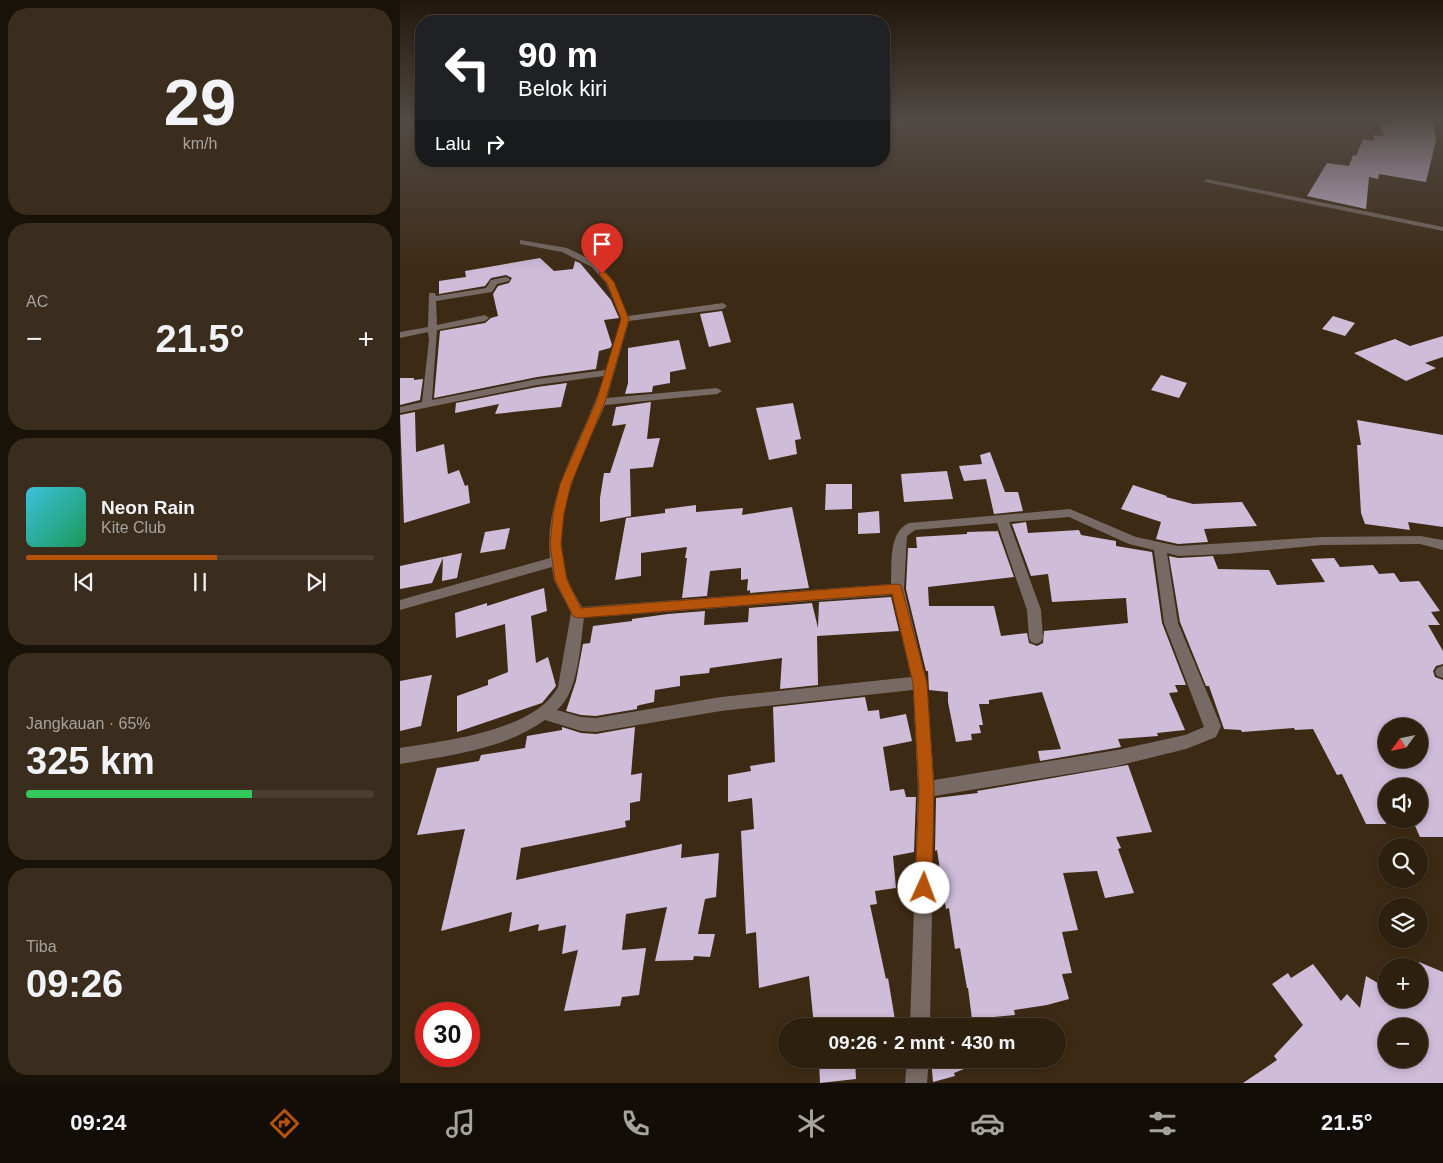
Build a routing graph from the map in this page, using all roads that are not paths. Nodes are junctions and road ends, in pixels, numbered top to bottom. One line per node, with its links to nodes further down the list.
1 (1207, 181): 2 (street)
2 (1443, 229)
3 (523, 242): 7 (street)
4 (506, 279): 8 (street)
5 (723, 306): 7 (street)
6 (486, 318): 8 (street)
7 (625, 319): 10 (street)
8 (432, 329): 9 (street); 13 (street)
9 (400, 335)
10 (609, 372): 12 (street); 13 (street)
11 (717, 391): 12 (street)
12 (601, 402): 18 (street)
13 (427, 404): 14 (street)
14 (400, 410)
15 (1002, 519): 17 (street); 19 (street); 22 (street)
16 (1443, 545): 17 (street)
17 (1160, 548): 26 (street)
18 (557, 561): 20 (street); 21 (street)
19 (897, 589): 21 (street); 23 (street)
20 (400, 605)
21 (578, 613): 24 (street)
22 (1036, 638)
23 (920, 683): 24 (street); 26 (street)
24 (543, 712): 25 (street)
25 (400, 756)
26 (926, 789): 27 (street)
27 (920, 1018)
28 (917, 1068): 29 (street)
29 (916, 1083)

